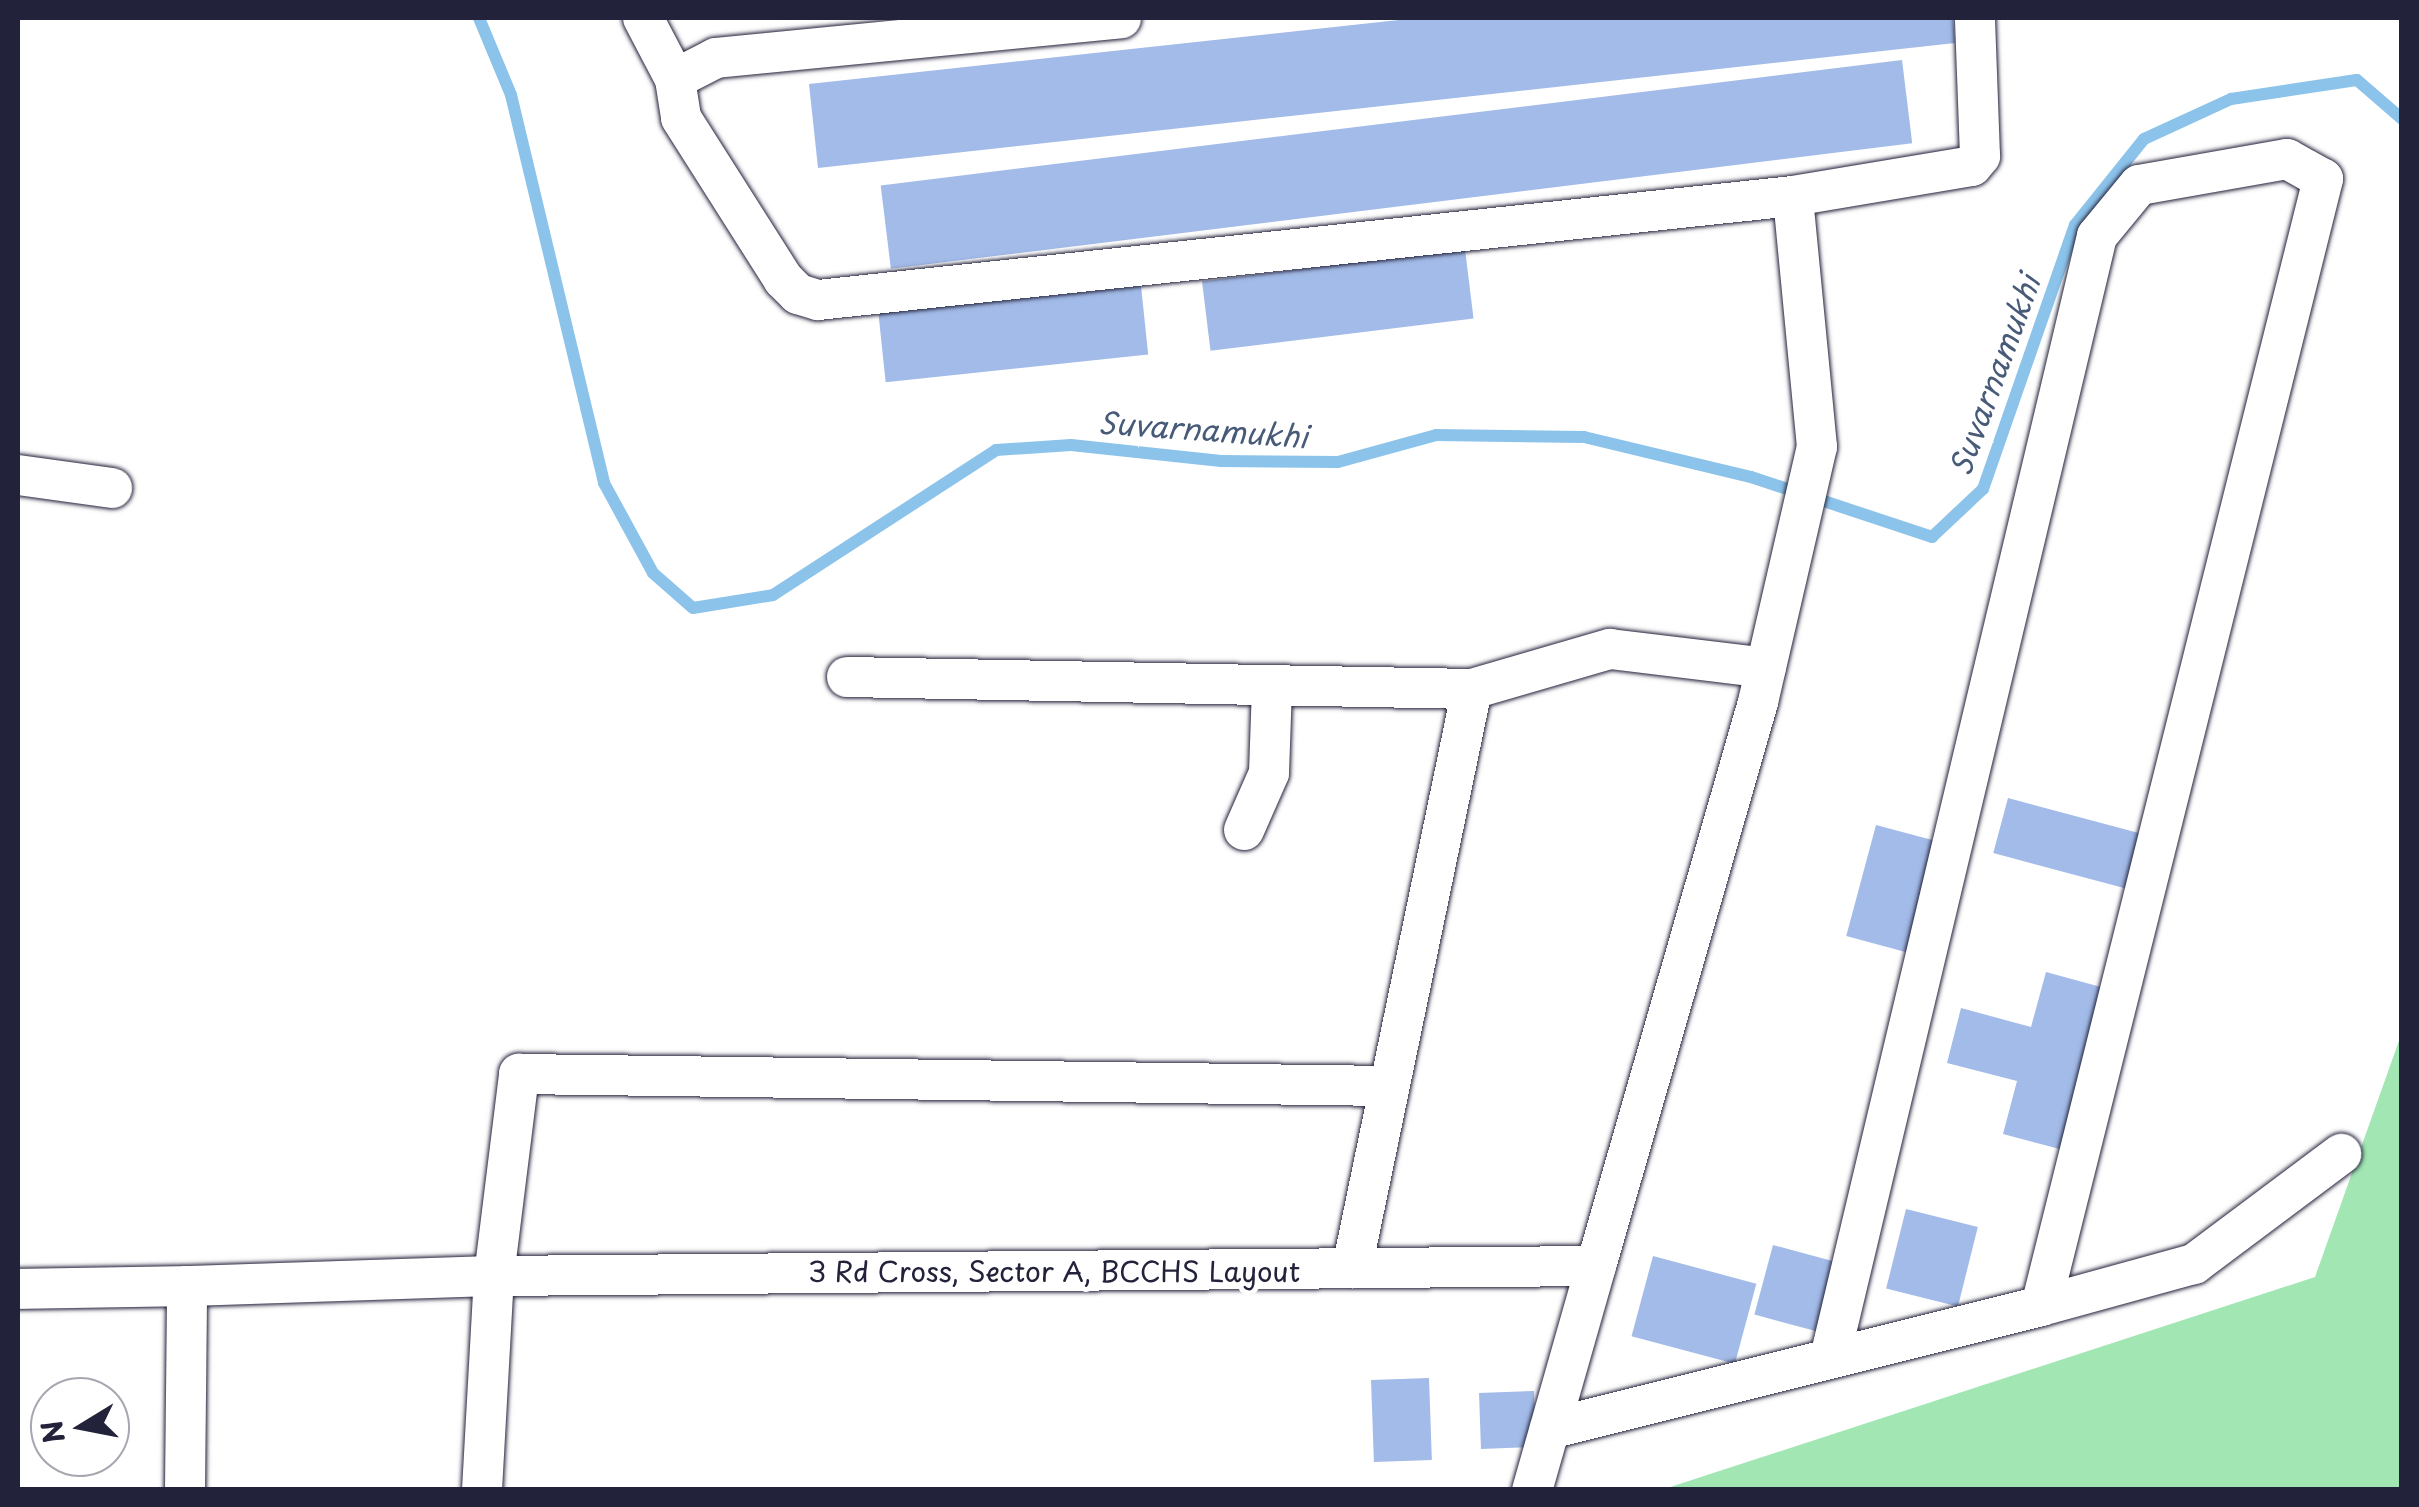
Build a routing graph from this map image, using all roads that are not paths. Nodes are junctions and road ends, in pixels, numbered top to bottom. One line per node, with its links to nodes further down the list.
1 (643, 18): 4 (street)
2 (1121, 18): 4 (street)
3 (1975, 18): 5 (street)
4 (675, 79): 5 (street)
5 (1792, 196): 8 (street)
6 (18, 475): 7 (street)
7 (112, 488)
8 (1766, 668): 11 (street); 15 (street)
9 (847, 677): 10 (street)
10 (1272, 686): 11 (street); 12 (street)
11 (1472, 690): 13 (street)
12 (1244, 830)
13 (1388, 1086): 16 (street); 17 (street)
14 (2340, 1154): 20 (street)
15 (1596, 1266): 16 (street, 3 Rd Cross, Sector A, BCCHS Layout); 22 (street)
16 (1352, 1268): 17 (street, 3 Rd Cross, Sector A, BCCHS Layout)
17 (494, 1276): 18 (street, 3 Rd Cross, Sector A, BCCHS Layout); 24 (street)
18 (187, 1286): 19 (street, 3 Rd Cross, Sector A, BCCHS Layout); 23 (street)
19 (18, 1289)
20 (2041, 1306): 21 (street); 21 (street)
21 (1830, 1358): 22 (street)
22 (1550, 1429): 25 (street)
23 (185, 1490)
24 (482, 1490)
25 (1532, 1490)

